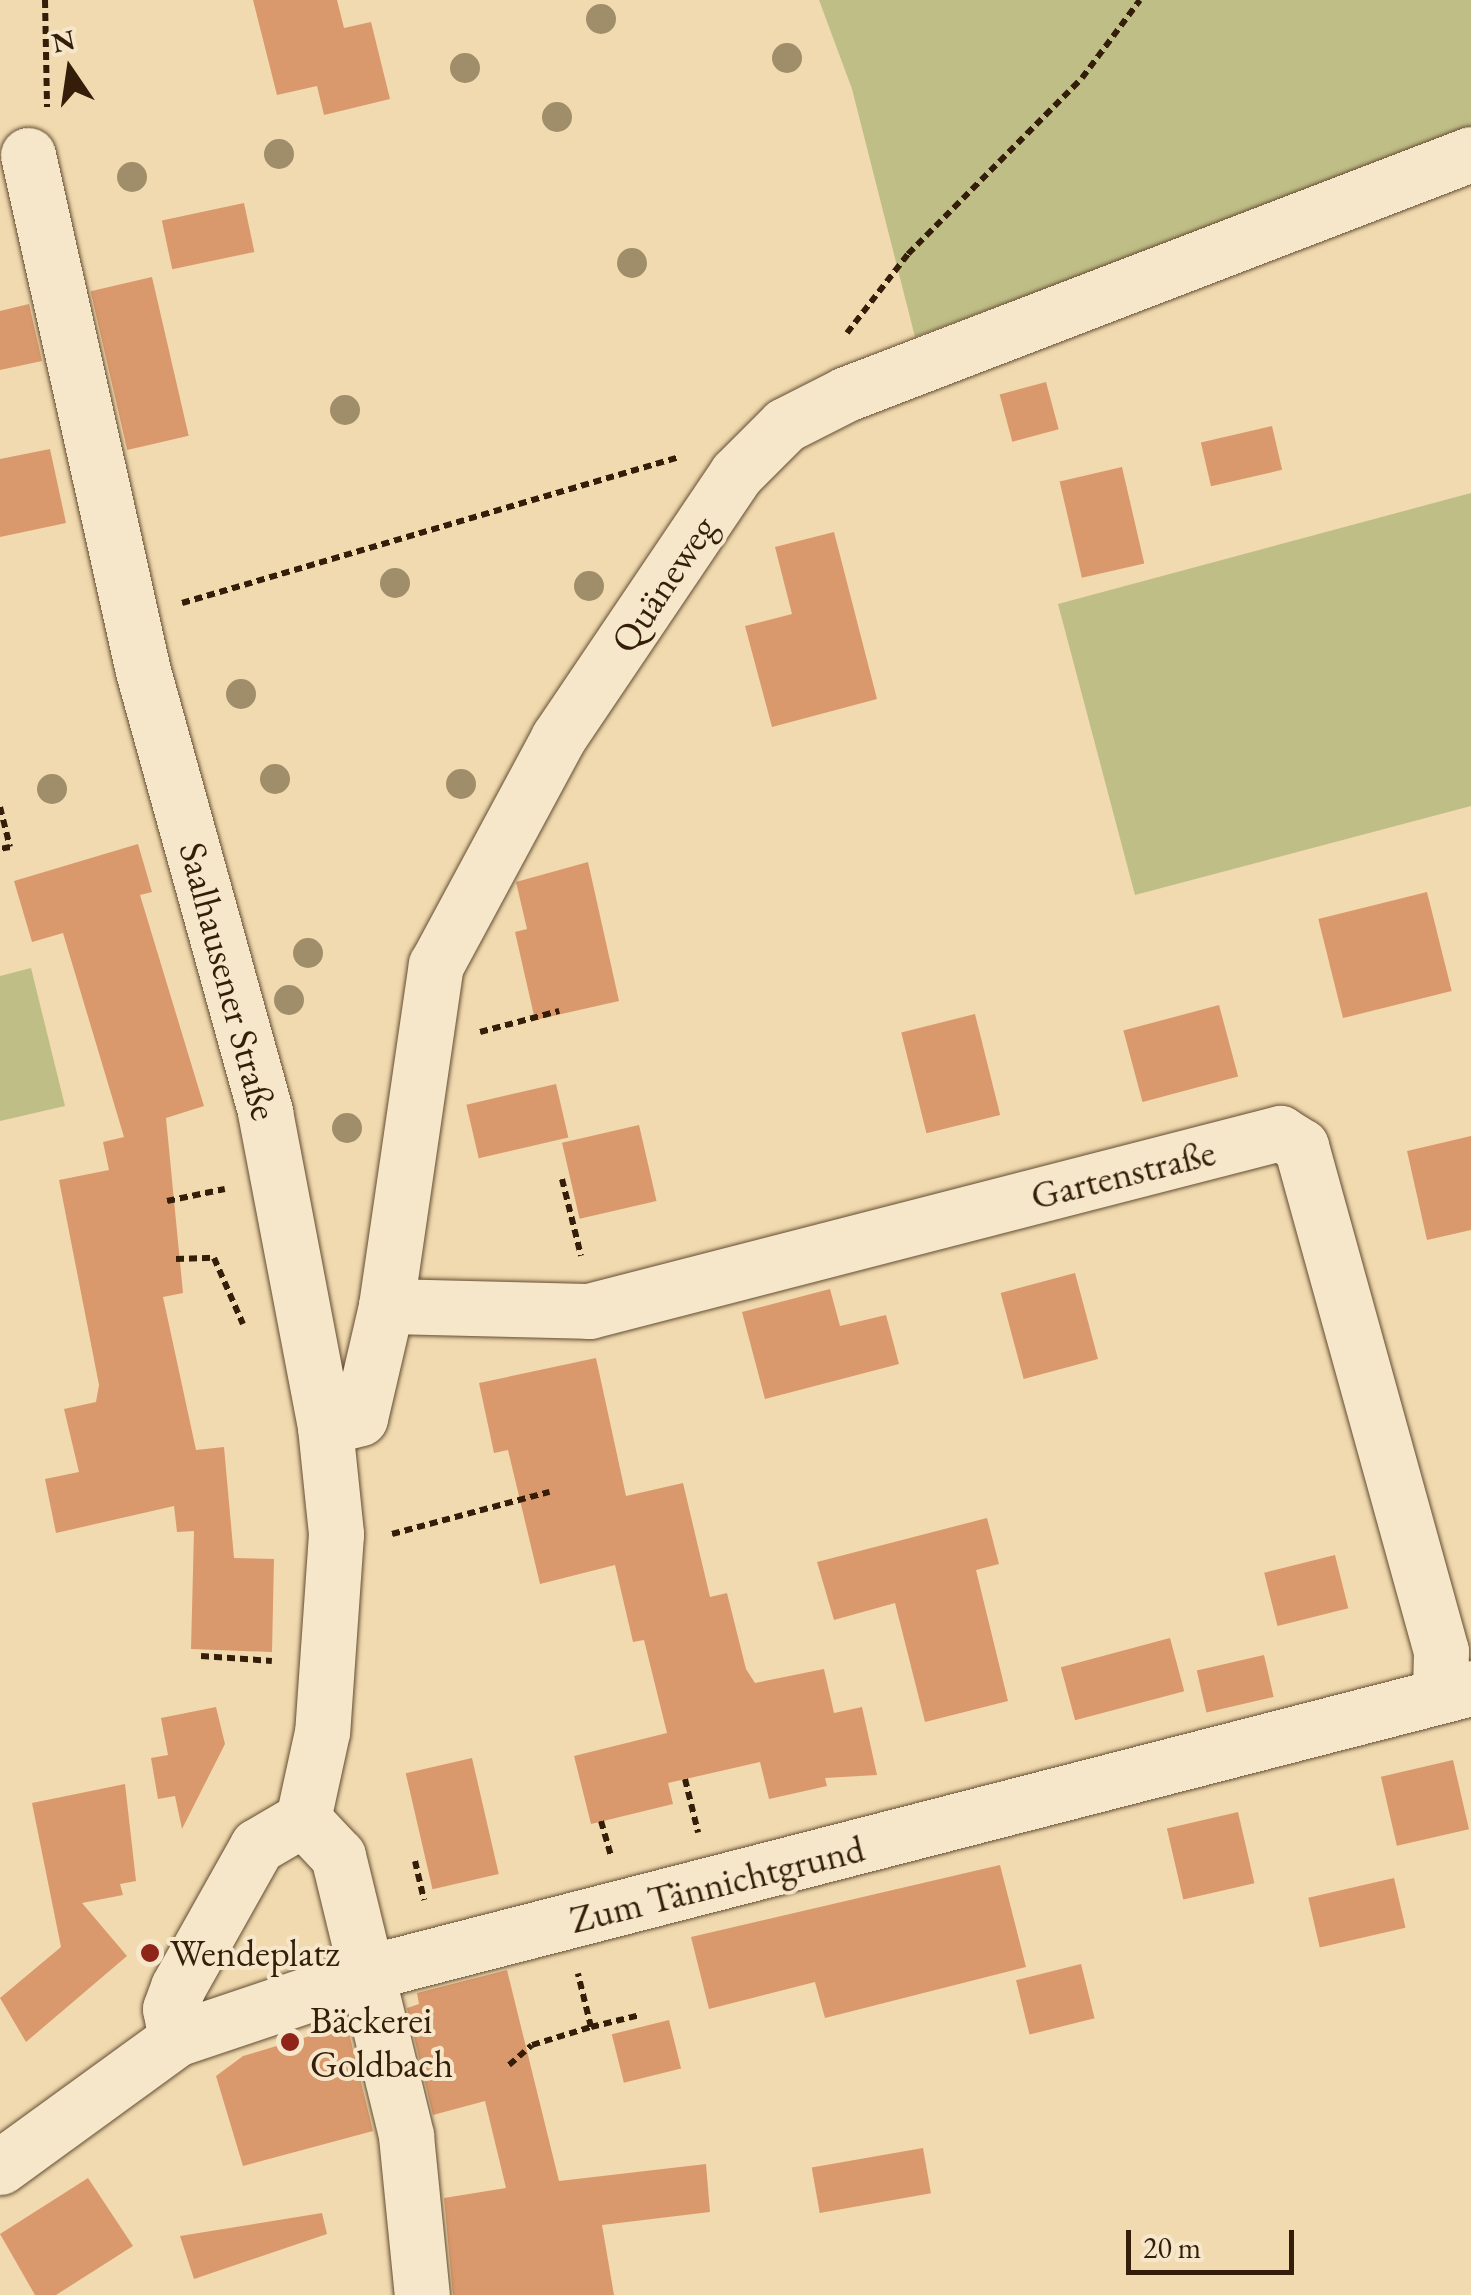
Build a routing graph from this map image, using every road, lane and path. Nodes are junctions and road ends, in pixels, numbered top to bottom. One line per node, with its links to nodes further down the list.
1 (45, 0): 4 (path)
2 (1140, 0): 5 (path)
3 (1471, 154): 15 (street, Quäneweg)
4 (28, 155): 7 (street, Saalhausener Straße)
5 (834, 350)
6 (691, 453): 7 (path)
7 (130, 618): 17 (street, Saalhausener Straße)
8 (0, 807): 9 (path)
9 (0, 849)
10 (559, 1011): 11 (path)
11 (462, 1037)
12 (562, 1179): 14 (path)
13 (176, 1259): 16 (path)
14 (585, 1272)
15 (386, 1306): 17 (street, Quäneweg); 22 (street, Gartenstraße)
16 (243, 1324)
17 (326, 1427): 24 (street, Saalhausener Straße)
18 (549, 1492): 19 (path)
19 (380, 1537)
20 (201, 1656): 21 (path)
21 (278, 1661)
22 (1456, 1691): 29 (street, Zum Tännichtgrund)
23 (685, 1779): 25 (path)
24 (303, 1819): 29 (street); 32 (street)
25 (703, 1851)
26 (415, 1861): 27 (path)
27 (426, 1907)
28 (575, 1962): 31 (path)
29 (366, 1976): 32 (street, Zum Tännichtgrund); 35 (street)
30 (640, 2015): 31 (path)
31 (591, 2027): 33 (path)
32 (176, 2039): 34 (street, Zum Tännichtgrund)
33 (509, 2065)
34 (0, 2167)
35 (422, 2295)

